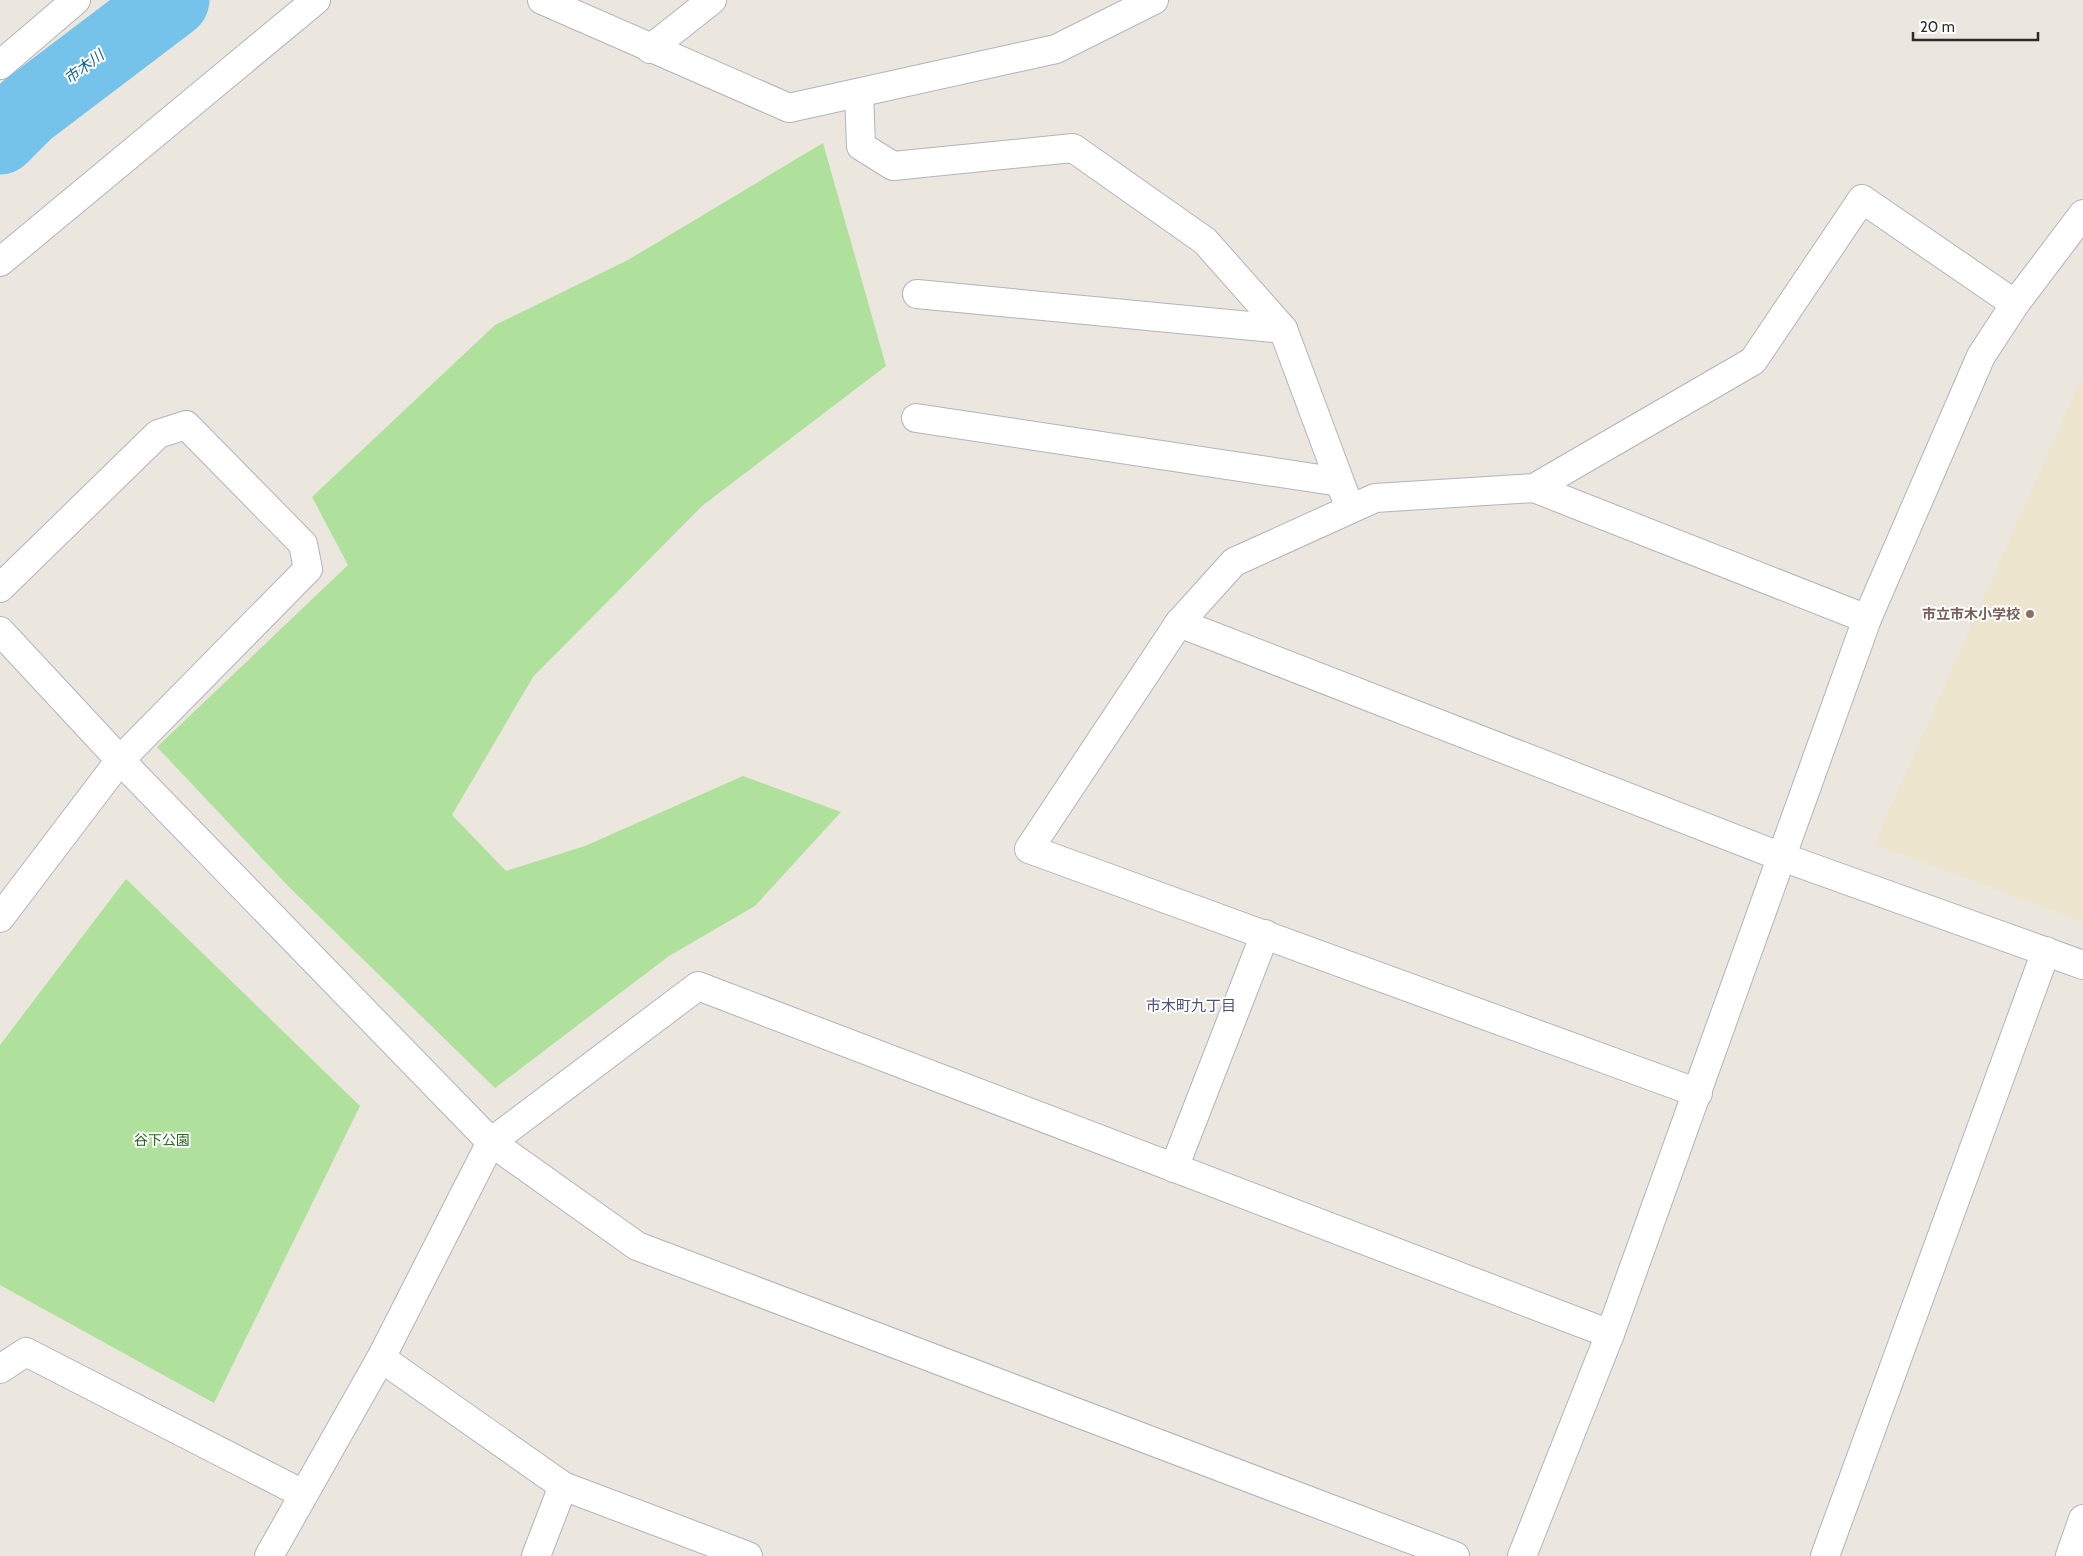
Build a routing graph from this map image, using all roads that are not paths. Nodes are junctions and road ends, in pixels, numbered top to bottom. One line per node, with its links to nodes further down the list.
1 (76, 0): 7 (street)
2 (542, 0): 6 (street)
3 (712, 0): 6 (street)
4 (1154, 0): 8 (street)
5 (308, 2): 10 (street)
6 (650, 49): 8 (street)
7 (0, 65)
8 (859, 93): 13 (street)
9 (2083, 214): 12 (street)
10 (0, 262)
11 (917, 294): 13 (street)
12 (2016, 304): 16 (street); 19 (street)
13 (1283, 329): 15 (street)
14 (916, 418): 15 (street)
15 (1340, 482): 17 (street)
16 (1534, 488): 17 (street); 19 (street)
17 (1350, 509): 20 (street)
18 (0, 588): 22 (street)
19 (1867, 619): 23 (street)
20 (1179, 623): 23 (street); 25 (street)
21 (0, 631): 22 (street)
22 (120, 760): 24 (street); 29 (street)
23 (1782, 857): 26 (street); 28 (street)
24 (0, 918)
25 (1264, 934): 28 (street); 30 (street)
26 (2046, 951): 27 (street); 42 (street)
27 (2083, 965)
28 (1698, 1093): 31 (street)
29 (491, 1142): 30 (street); 32 (street); 40 (street)
30 (1174, 1168): 31 (street)
31 (1610, 1334): 41 (street)
32 (381, 1358): 34 (street); 35 (street)
33 (0, 1369): 35 (street)
34 (563, 1486): 38 (street); 39 (street)
35 (303, 1494): 37 (street)
36 (2083, 1519): 43 (street)
37 (269, 1556)
38 (536, 1556)
39 (748, 1556)
40 (1455, 1556)
41 (1522, 1556)
42 (1825, 1556)
43 (2070, 1556)

